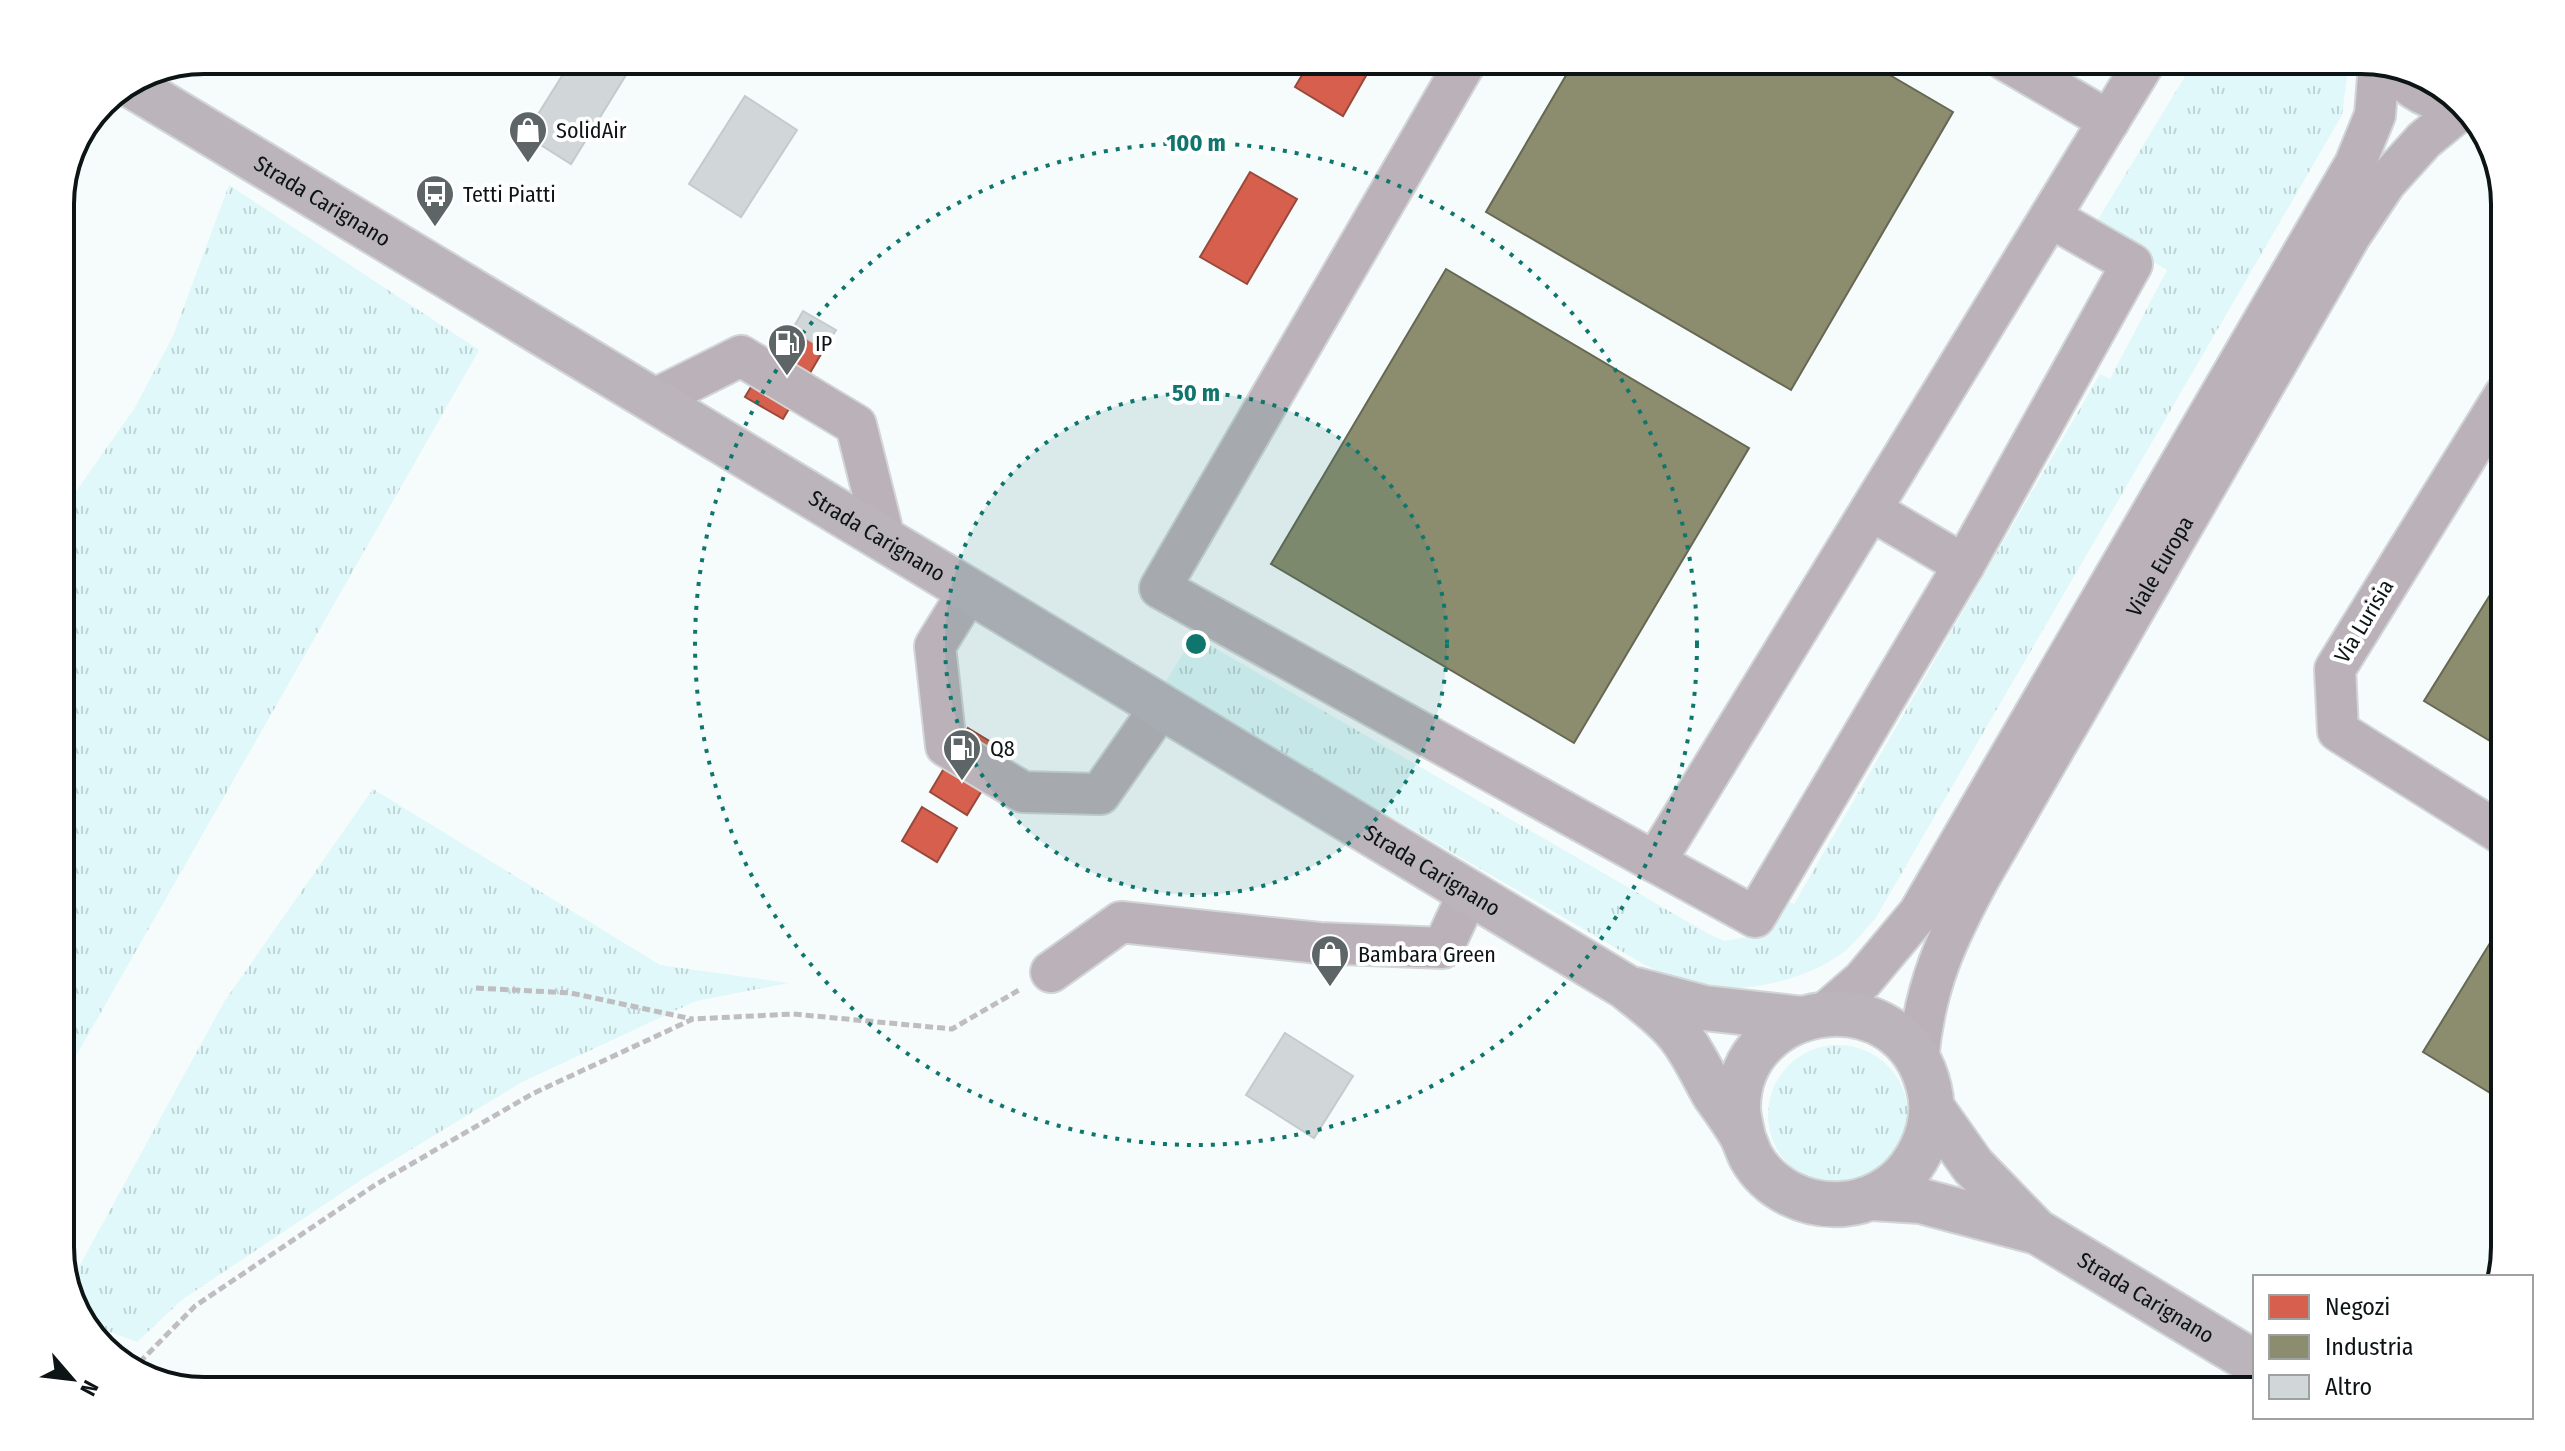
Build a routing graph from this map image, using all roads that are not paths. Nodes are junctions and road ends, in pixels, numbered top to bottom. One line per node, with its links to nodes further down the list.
1 (1459, 74): 19 (street)
2 (2029, 74): 9 (street)
3 (2138, 74): 9 (street)
4 (2378, 75): 23 (street, Viale Europa)
5 (2402, 81): 7 (street)
6 (140, 91): 11 (main road, Strada Carignano)
7 (2435, 98)
8 (2455, 114): 24 (street, Viale Europa)
9 (2109, 121): 10 (street)
10 (2050, 217): 13 (street); 15 (street)
11 (653, 400): 14 (main road, Strada Carignano); 14 (street)
12 (2491, 417): 18 (street, Via Lurisia)
13 (1871, 510): 15 (street); 19 (street)
14 (885, 541): 16 (main road, Strada Carignano)
15 (1964, 565): 19 (street)
16 (969, 591): 17 (main road, Strada Carignano); 17 (street)
17 (1161, 707): 20 (main road, Strada Carignano)
18 (2491, 827)
19 (1655, 862)
20 (1469, 892): 21 (street); 22 (main road, Strada Carignano)
21 (1051, 972)
22 (1626, 987): 23 (main road); 26 (main road)
23 (1814, 1016): 24 (main road); 26 (main road)
24 (1918, 1060): 25 (main road)
25 (1932, 1108): 27 (main road); 28 (main road)
26 (1743, 1137): 27 (main road)
27 (1873, 1198): 28 (main road)
28 (2036, 1231): 29 (main road, Strada Carignano)
29 (2253, 1362)

